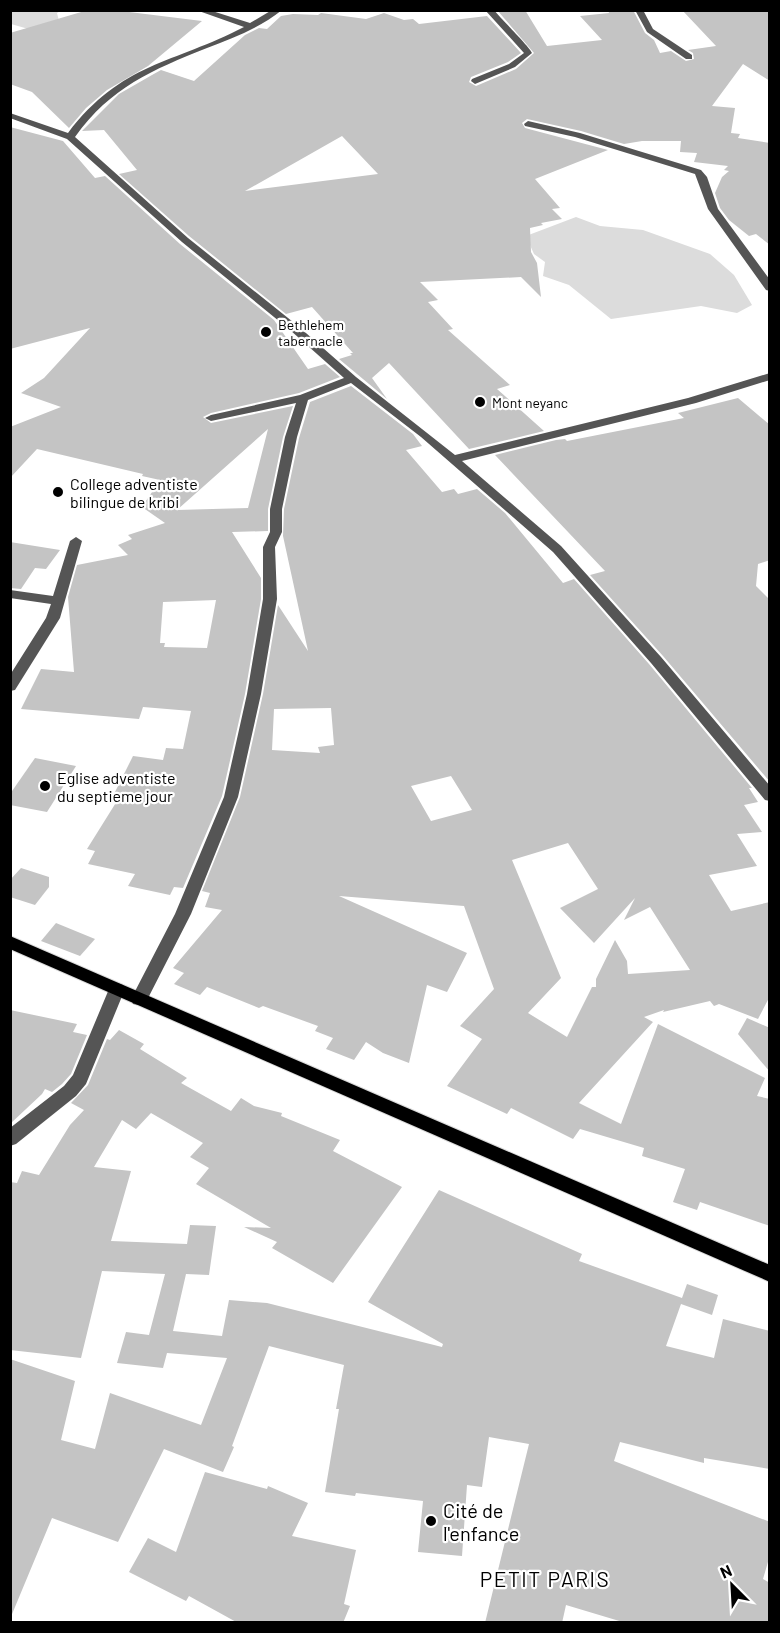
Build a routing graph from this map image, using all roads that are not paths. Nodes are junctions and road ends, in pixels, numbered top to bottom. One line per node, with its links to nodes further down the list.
1 (200, 10): 5 (street)
2 (278, 10): 5 (street)
3 (489, 10): 7 (street)
4 (639, 10): 6 (street)
5 (250, 26): 10 (street)
6 (689, 57)
7 (475, 81)
8 (13, 119): 10 (street)
9 (528, 124): 11 (street)
10 (70, 137): 13 (street)
11 (770, 288)
12 (770, 376): 16 (street)
13 (352, 379): 14 (street); 16 (street)
14 (303, 398): 15 (street); 24 (street)
15 (211, 418)
16 (454, 459): 21 (street)
17 (76, 541): 19 (street)
18 (10, 594): 19 (street)
19 (58, 601): 20 (street)
20 (10, 687)
21 (770, 796)
22 (10, 942): 23 (main road)
23 (117, 989): 24 (main road); 25 (street)
24 (139, 999): 26 (main road)
25 (10, 1139)
26 (770, 1274)

